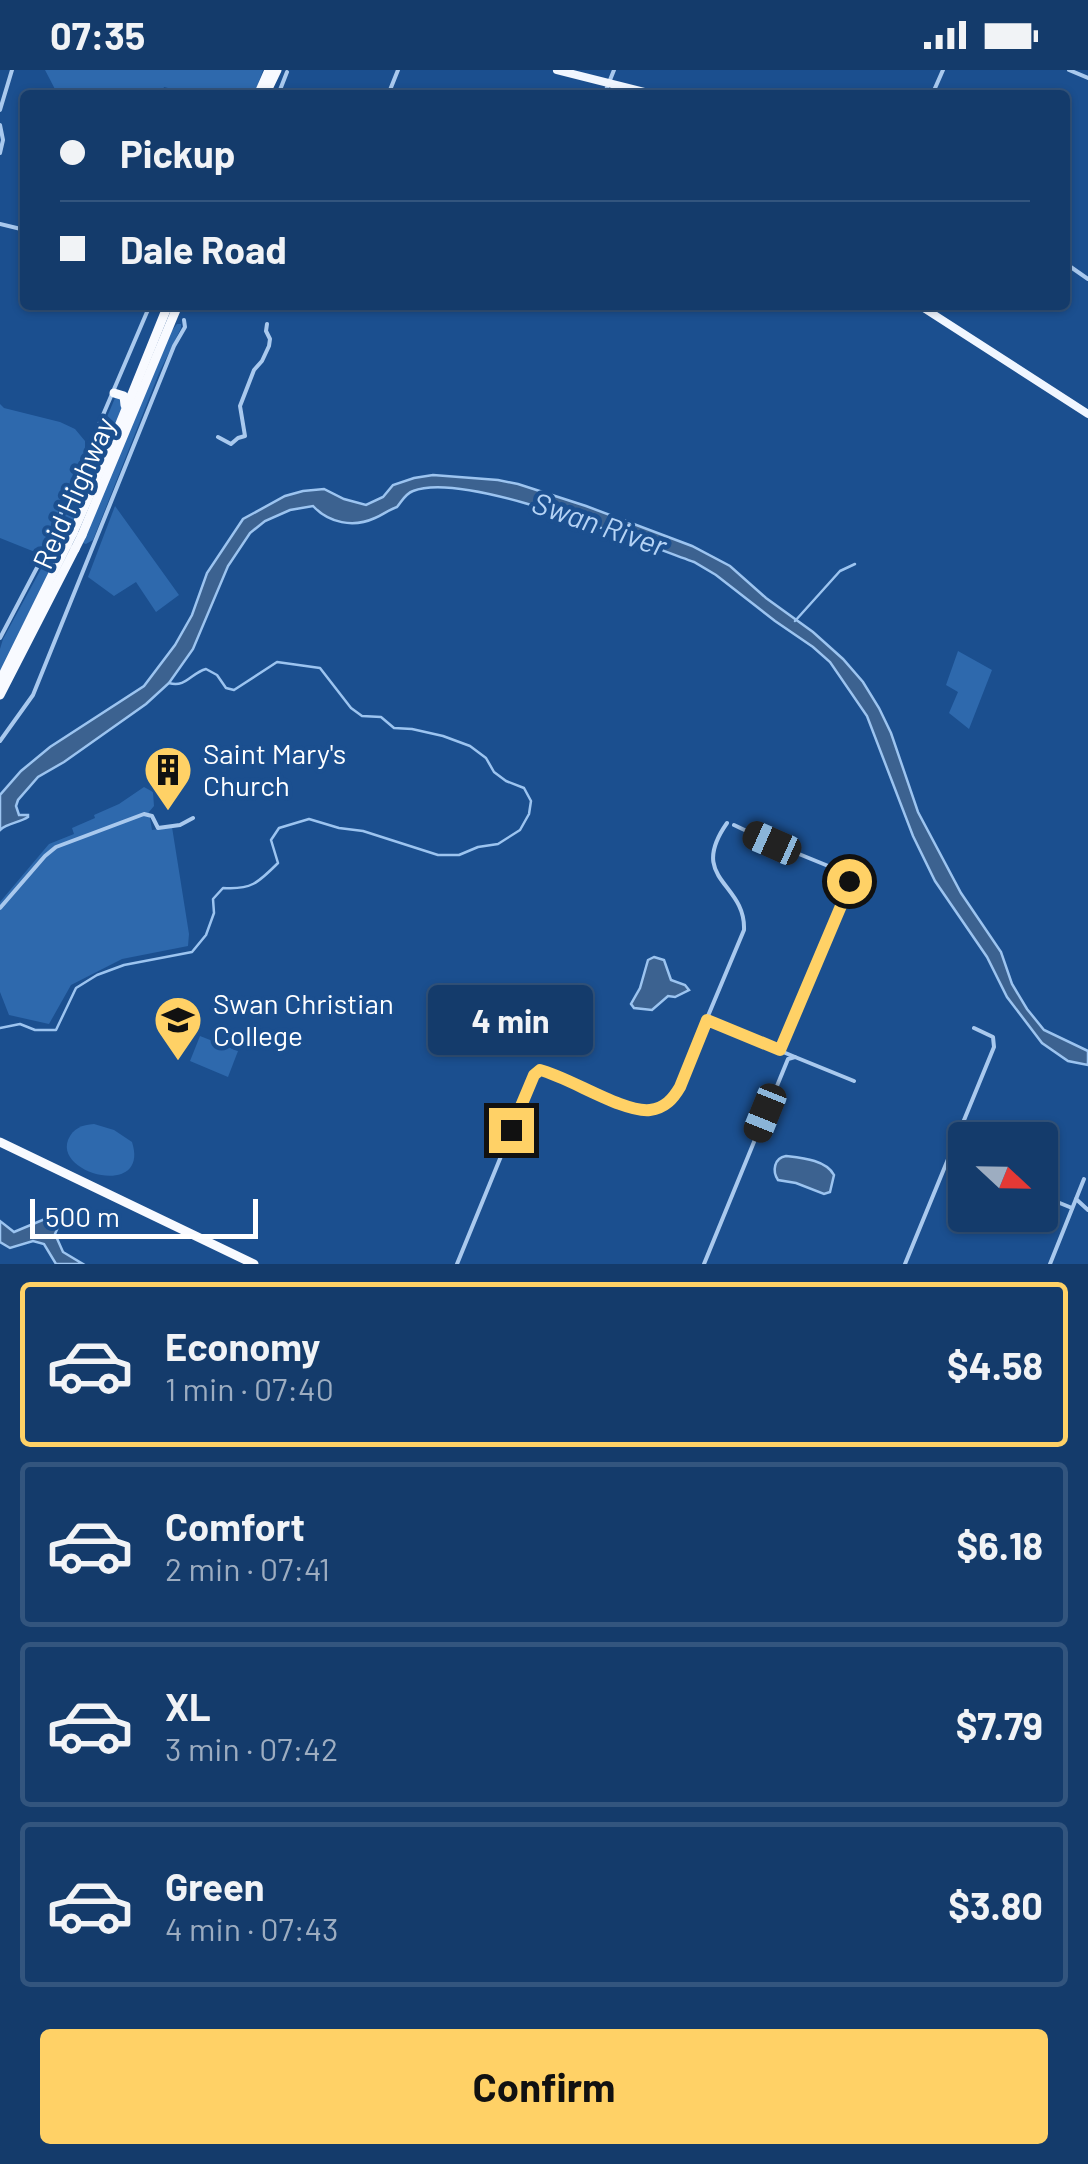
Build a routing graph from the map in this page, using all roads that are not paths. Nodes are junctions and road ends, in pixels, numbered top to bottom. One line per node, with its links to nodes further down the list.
1 (12, 70): 9 (street)
2 (557, 70): 6 (main road)
3 (614, 70): 6 (street)
4 (1069, 70): 5 (street)
5 (1088, 78)
6 (609, 82): 7 (street); 8 (main road)
7 (606, 90)
8 (638, 90)
9 (0, 110)
10 (0, 125): 11 (street)
11 (0, 153)
12 (148, 310): 21 (street)
13 (166, 310): 20 (highway, Reid Highway)
14 (177, 310): 19 (highway, Reid Highway)
15 (179, 310): 17 (highway)
16 (927, 310): 22 (main road)
17 (184, 320): 19 (highway); 28 (street)
18 (267, 324): 24 (street)
19 (162, 345): 26 (highway, Reid Highway)
20 (145, 362): 21 (highway); 23 (highway, Reid Highway)
21 (116, 388): 23 (highway); 25 (street)
22 (1088, 414)
23 (115, 436): 26 (highway, Reid Highway)
24 (218, 437)
25 (54, 531): 28 (street); 29 (street)
26 (77, 534): 27 (highway, Reid Highway, bridge)
27 (71, 547): 30 (highway, Reid Highway); 31 (highway, Reid Highway)
28 (93, 549): 32 (street)
29 (0, 638)
30 (0, 681)
31 (0, 696)
32 (0, 742)
33 (194, 818): 36 (street)
34 (727, 823): 37 (street)
35 (734, 825): 39 (street)
36 (0, 908)
37 (707, 1020): 39 (street); 50 (street)
38 (974, 1028): 52 (street)
39 (780, 1050): 40 (street)
40 (795, 1057): 41 (street); 51 (street)
41 (854, 1080)
42 (0, 1144): 48 (highway); 49 (highway)
43 (1084, 1179): 44 (street)
44 (1076, 1199): 46 (street); 47 (street)
45 (1058, 1202): 46 (street)
46 (1072, 1208): 53 (street)
47 (1088, 1210)
48 (246, 1264)
49 (254, 1264)
50 (456, 1264)
51 (704, 1264)
52 (905, 1264)
53 (1050, 1264)

